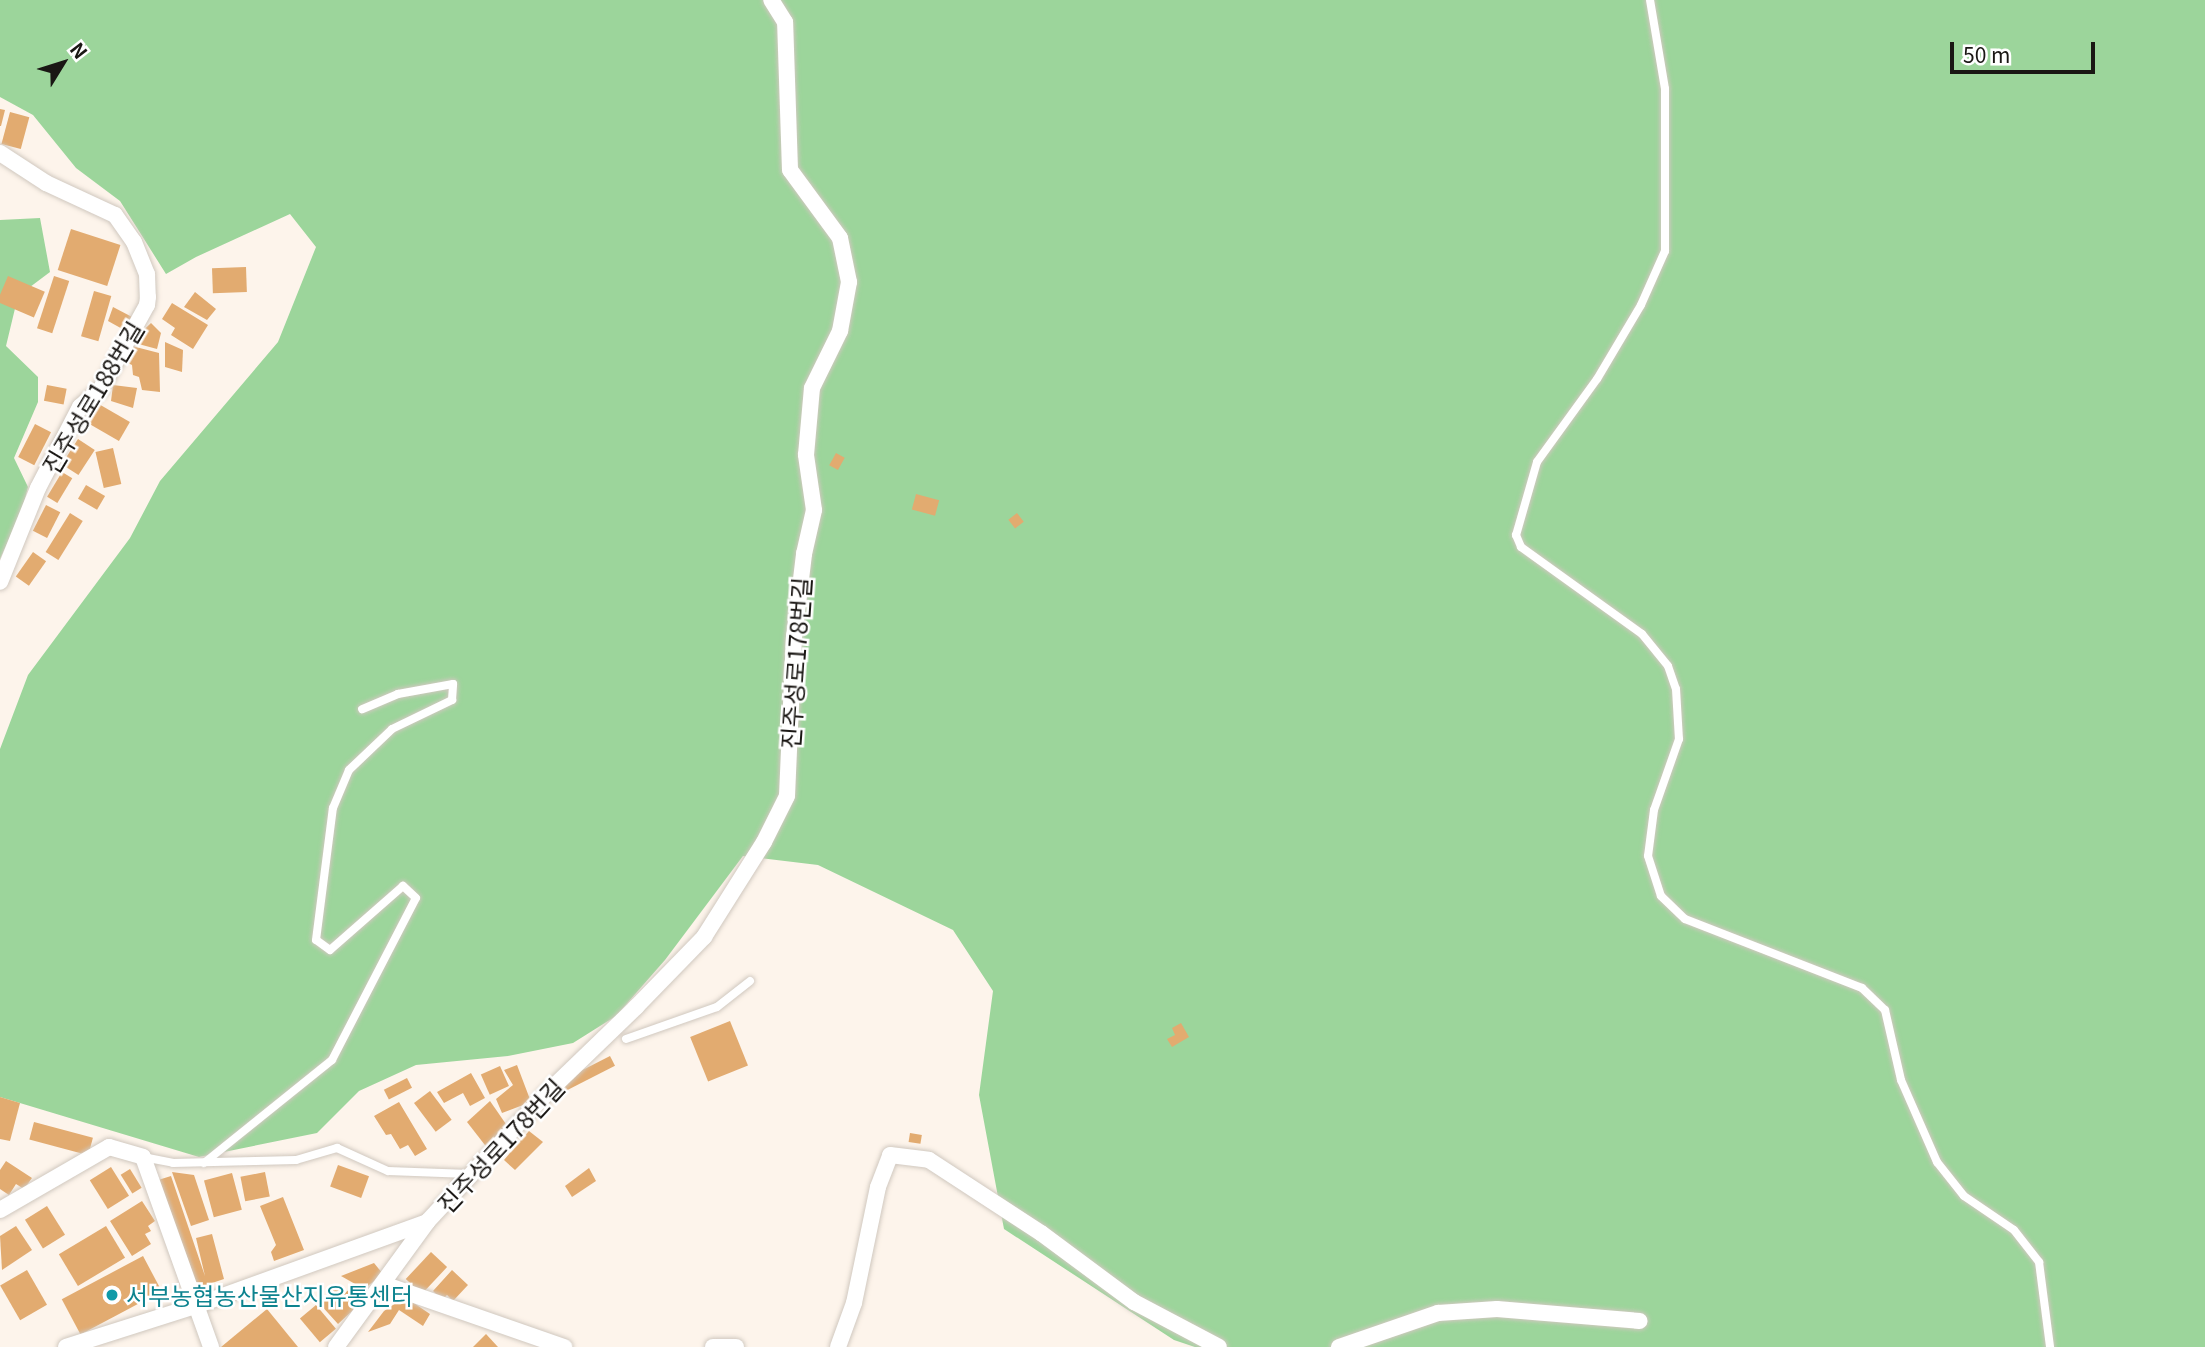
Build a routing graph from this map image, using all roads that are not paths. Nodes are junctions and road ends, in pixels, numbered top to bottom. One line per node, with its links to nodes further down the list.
1 (771, 0): 10 (street, 진주성로178번길)
2 (1650, 0): 25 (lane)
3 (0, 153): 4 (street, 진주성로188번길)
4 (0, 582)
5 (362, 709): 9 (lane)
6 (750, 981): 7 (lane)
7 (626, 1039)
8 (144, 1157): 9 (lane); 11 (street); 14 (street)
9 (204, 1163): 10 (lane)
10 (473, 1174): 12 (street, 진주성로178번길)
11 (0, 1210)
12 (427, 1222): 13 (street, 진주성로178번길); 14 (street, 진주성로178번길)
13 (383, 1284): 18 (street, 진주성로178번길); 19 (street)
14 (195, 1306): 16 (street, 진주성로178번길); 17 (street)
15 (1639, 1321): 24 (street)
16 (66, 1347)
17 (211, 1347)
18 (336, 1347)
19 (565, 1347)
20 (713, 1347): 21 (street)
21 (736, 1347)
22 (838, 1347): 23 (street)
23 (1219, 1347)
24 (1339, 1347)
25 (2050, 1347)

